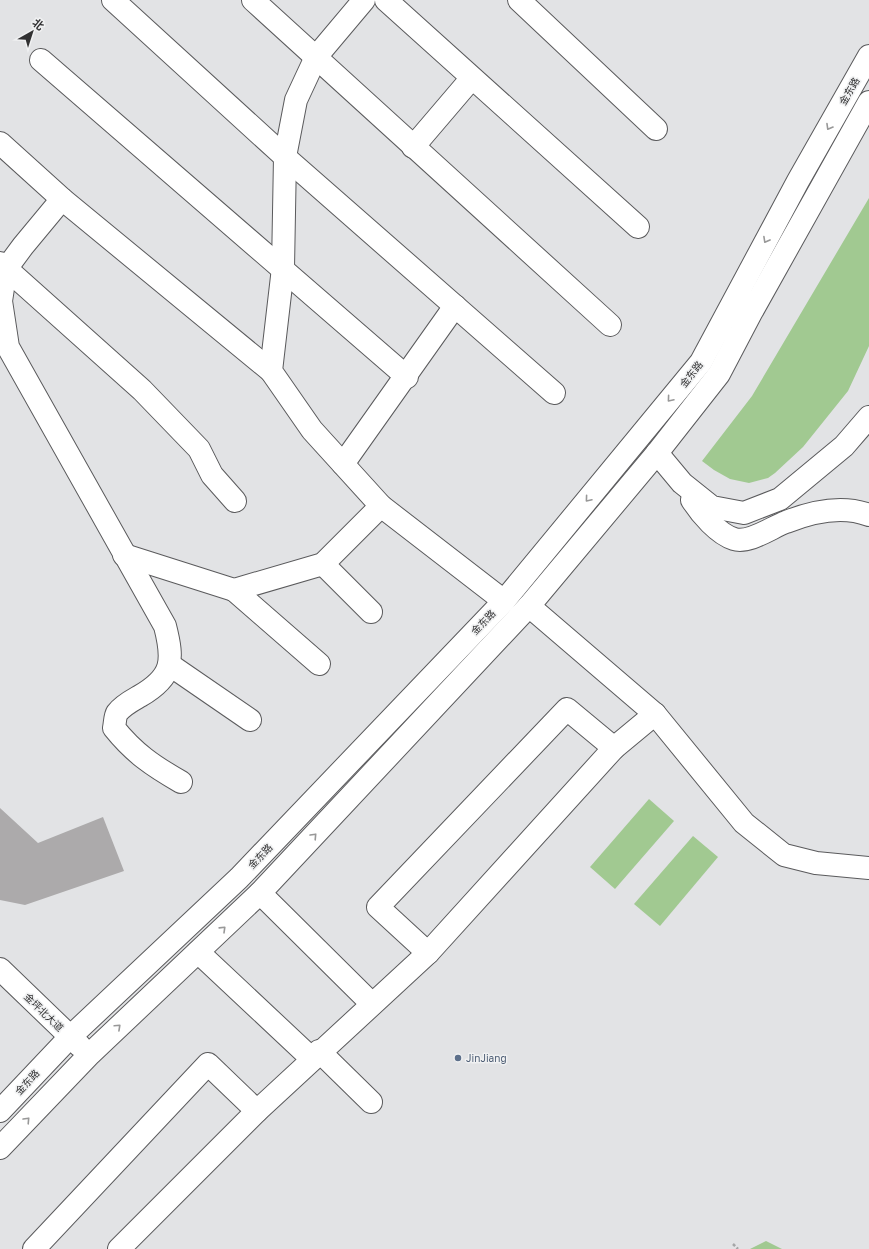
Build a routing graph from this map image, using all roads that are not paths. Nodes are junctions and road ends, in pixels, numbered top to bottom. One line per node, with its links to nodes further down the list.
1 (113, 0): 14 (street)
2 (253, 0): 7 (street)
3 (364, 0): 7 (street)
4 (386, 0): 9 (street)
5 (519, 0): 11 (street)
6 (869, 56): 34 (street, 金东路, one-way to 34)
7 (316, 57): 13 (street); 14 (street)
8 (41, 60): 18 (street)
9 (471, 79): 13 (street); 16 (street)
10 (869, 102): 25 (street)
11 (656, 129)
12 (0, 143): 15 (street)
13 (413, 147): 20 (street)
14 (285, 157): 18 (street); 19 (street)
15 (62, 199): 17 (street); 21 (street)
16 (638, 227)
17 (3, 266): 28 (street); 31 (street)
18 (283, 268): 21 (street); 22 (street)
19 (455, 306): 22 (street); 23 (street)
20 (610, 325)
21 (271, 371): 26 (street)
22 (407, 377): 26 (street)
23 (554, 393)
24 (869, 417): 27 (street)
25 (656, 453): 27 (street); 35 (street)
26 (343, 464): 29 (street)
27 (682, 483): 30 (street)
28 (235, 501)
29 (381, 506): 32 (street); 34 (street)
30 (869, 515)
31 (124, 555): 33 (street); 38 (street)
32 (323, 564): 33 (street); 36 (street)
33 (234, 590): 37 (street)
34 (504, 601): 51 (street, 金东路)
35 (529, 606): 39 (street); 46 (street, one-way to 35)
36 (371, 612)
37 (319, 664)
38 (170, 665): 40 (street); 42 (street)
39 (655, 714): 41 (street); 43 (street)
40 (250, 720)
41 (614, 748): 48 (street); 48 (street)
42 (181, 782)
43 (816, 863): 44 (street); 45 (street)
44 (869, 868)
45 (869, 883)
46 (260, 894): 47 (street, one-way to 46); 50 (street)
47 (198, 952): 52 (street, one-way to 47); 53 (street)
48 (428, 953): 50 (street)
49 (0, 969): 51 (street, 金坪北大道)
50 (372, 1004): 53 (street)
51 (70, 1036): 52 (street, 金坪北大道); 56 (street, 金东路)
52 (90, 1054): 57 (street, one-way to 52)
53 (316, 1055): 54 (street); 55 (street)
54 (371, 1102)
55 (257, 1111): 58 (street); 59 (street)
56 (0, 1112)
57 (0, 1148)
58 (34, 1249)
59 (119, 1249)

